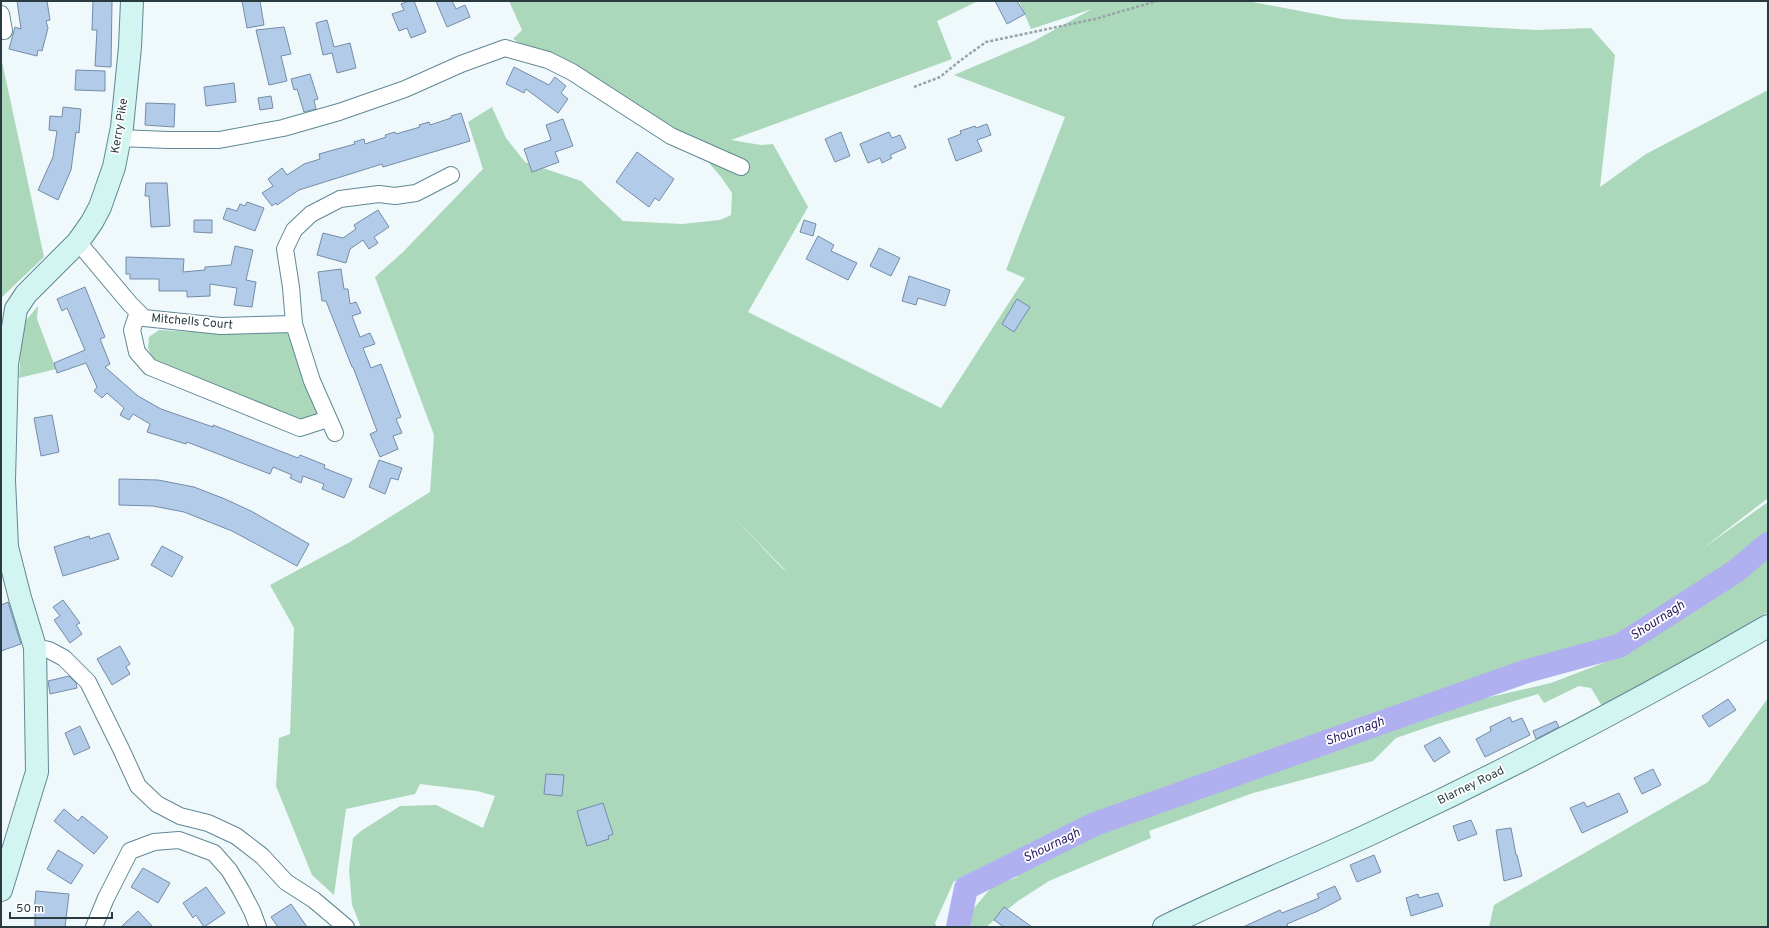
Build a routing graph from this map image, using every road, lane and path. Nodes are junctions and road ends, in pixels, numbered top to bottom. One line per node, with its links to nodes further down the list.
1 (132, 1): 6 (street, Kerry Pike)
2 (1157, 1): 5 (path)
3 (1, 14): 4 (street)
4 (4, 31)
5 (914, 87)
6 (119, 138): 7 (street); 9 (street, Kerry Pike)
7 (741, 167)
8 (451, 175): 11 (street)
9 (78, 242): 10 (street, Mitchells Court); 13 (street, Kerry Pike)
10 (138, 312): 11 (street, Mitchells Court); 11 (street)
11 (294, 324)
12 (1768, 626): 20 (street, Blarney Road)
13 (35, 647): 14 (street); 16 (street, Kerry Pike)
14 (180, 816): 15 (street); 19 (street)
15 (179, 840): 17 (street); 18 (street)
16 (1, 890)
17 (94, 927)
18 (258, 927)
19 (346, 927)
20 (1164, 927)

